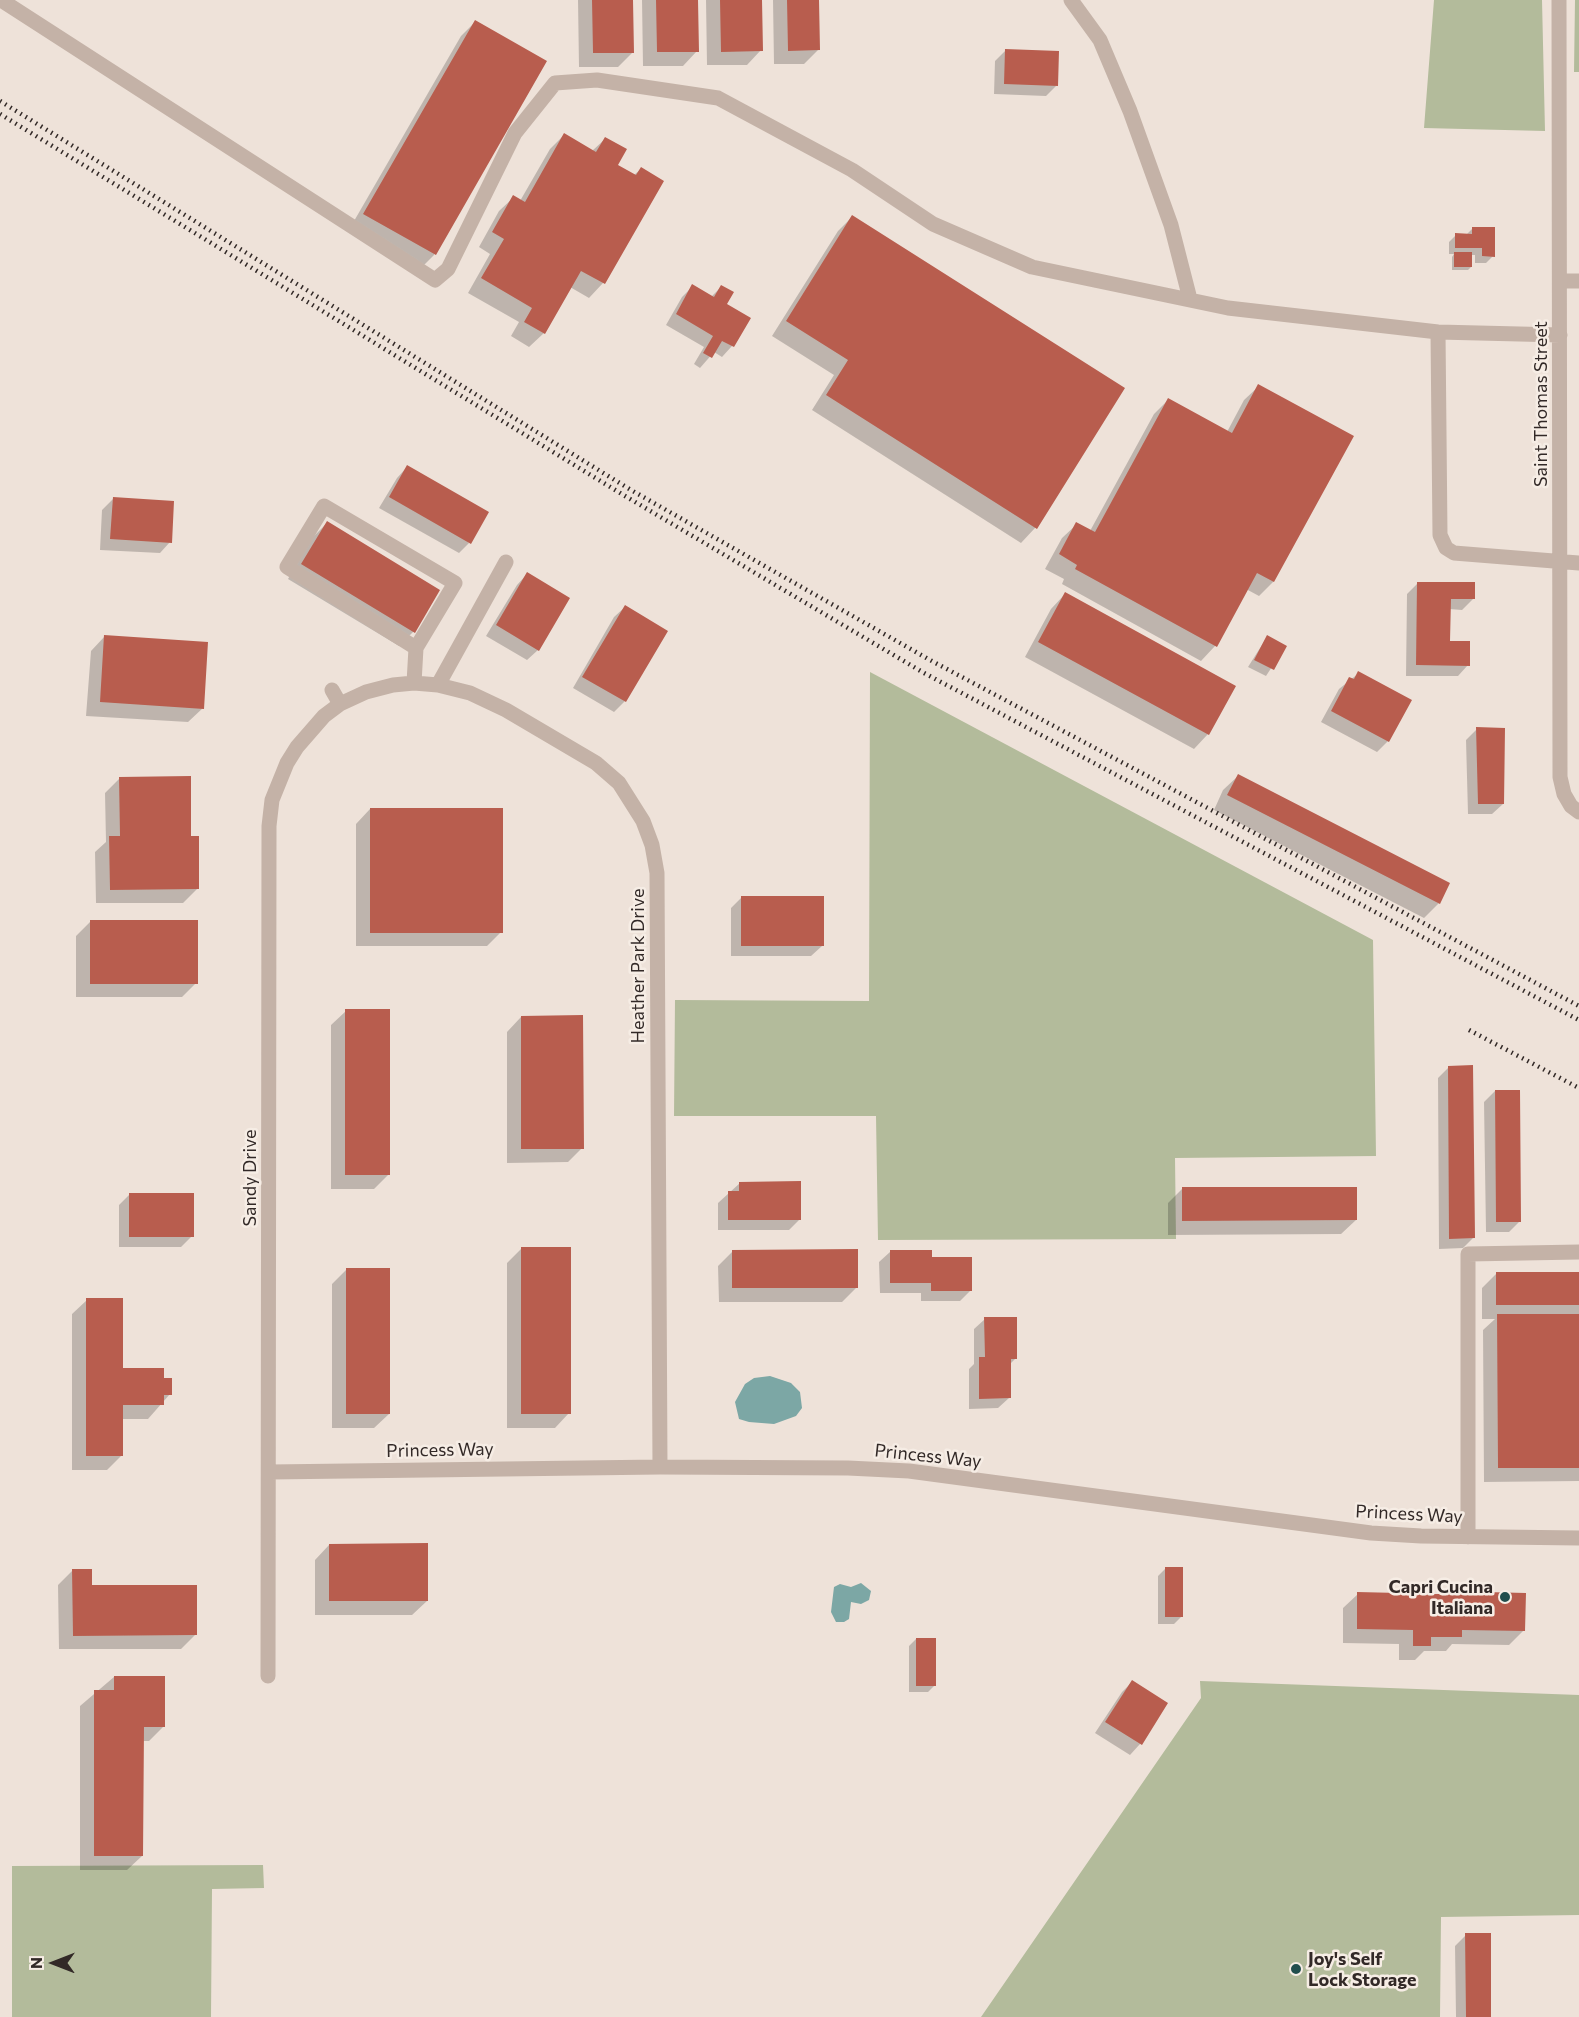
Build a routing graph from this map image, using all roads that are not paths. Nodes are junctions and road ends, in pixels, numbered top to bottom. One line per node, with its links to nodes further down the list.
1 (1, 0): 6 (street)
2 (1071, 0): 6 (street)
3 (1559, 0): 4 (street, Saint Thomas Street)
4 (1560, 281): 5 (street); 8 (street, Saint Thomas Street)
5 (1579, 281)
6 (1190, 299): 7 (street)
7 (1438, 332): 8 (street); 10 (street)
8 (1560, 335): 10 (street, Saint Thomas Street)
9 (506, 562): 14 (street)
10 (1560, 563): 11 (street); 17 (street, Saint Thomas Street)
11 (1579, 563)
12 (416, 648): 12 (street); 13 (street)
13 (414, 683): 14 (street, Heather Park Drive); 16 (street, Heather Park Drive)
14 (438, 685): 19 (street, Heather Park Drive)
15 (332, 690): 16 (street)
16 (340, 704): 20 (street, Sandy Drive)
17 (1575, 809)
18 (1579, 1252): 21 (street)
19 (660, 1467): 20 (street, Princess Way); 21 (street, Princess Way)
20 (270, 1472): 23 (street, Sandy Drive)
21 (1468, 1537): 22 (street, Princess Way)
22 (1579, 1538)
23 (268, 1676)

